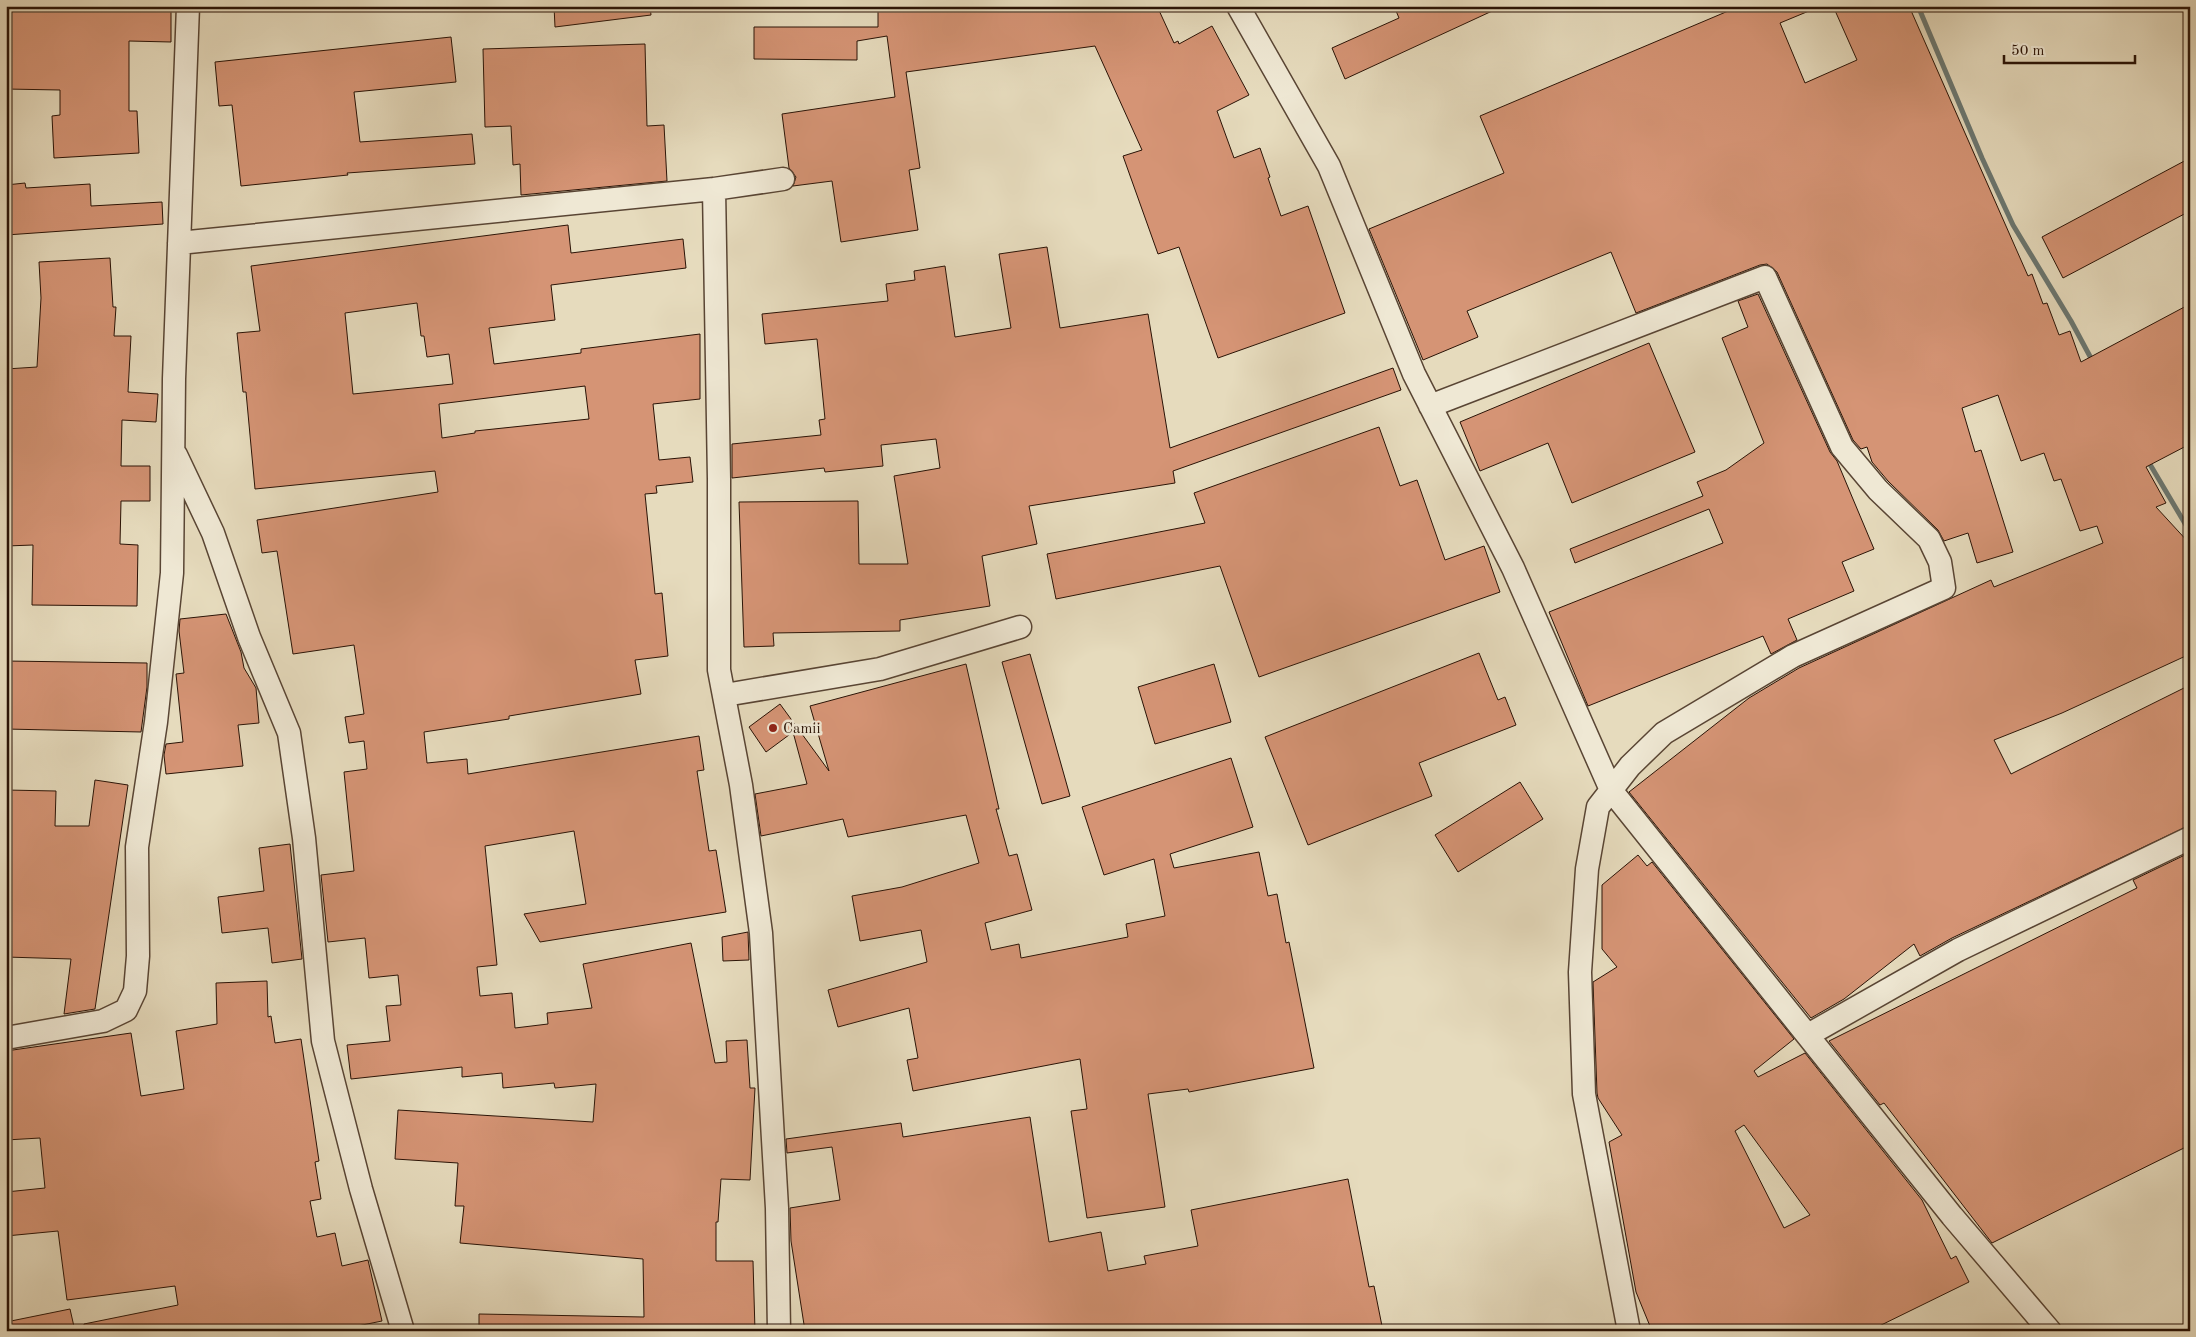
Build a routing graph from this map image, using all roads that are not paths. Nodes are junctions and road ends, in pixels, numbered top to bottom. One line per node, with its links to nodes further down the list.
1 (188, 6): 5 (street)
2 (1238, 6): 6 (street)
3 (783, 179): 4 (street)
4 (714, 190): 5 (street); 9 (street)
5 (180, 243): 7 (street)
6 (1430, 406): 10 (street); 10 (street)
7 (173, 450): 13 (street); 14 (street)
8 (1020, 627): 9 (street)
9 (725, 695): 15 (street)
10 (1611, 790): 12 (street); 16 (street)
11 (2190, 838): 12 (street)
12 (1808, 1035): 17 (street)
13 (6, 1038)
14 (402, 1331)
15 (779, 1331)
16 (1629, 1331)
17 (2050, 1331)

